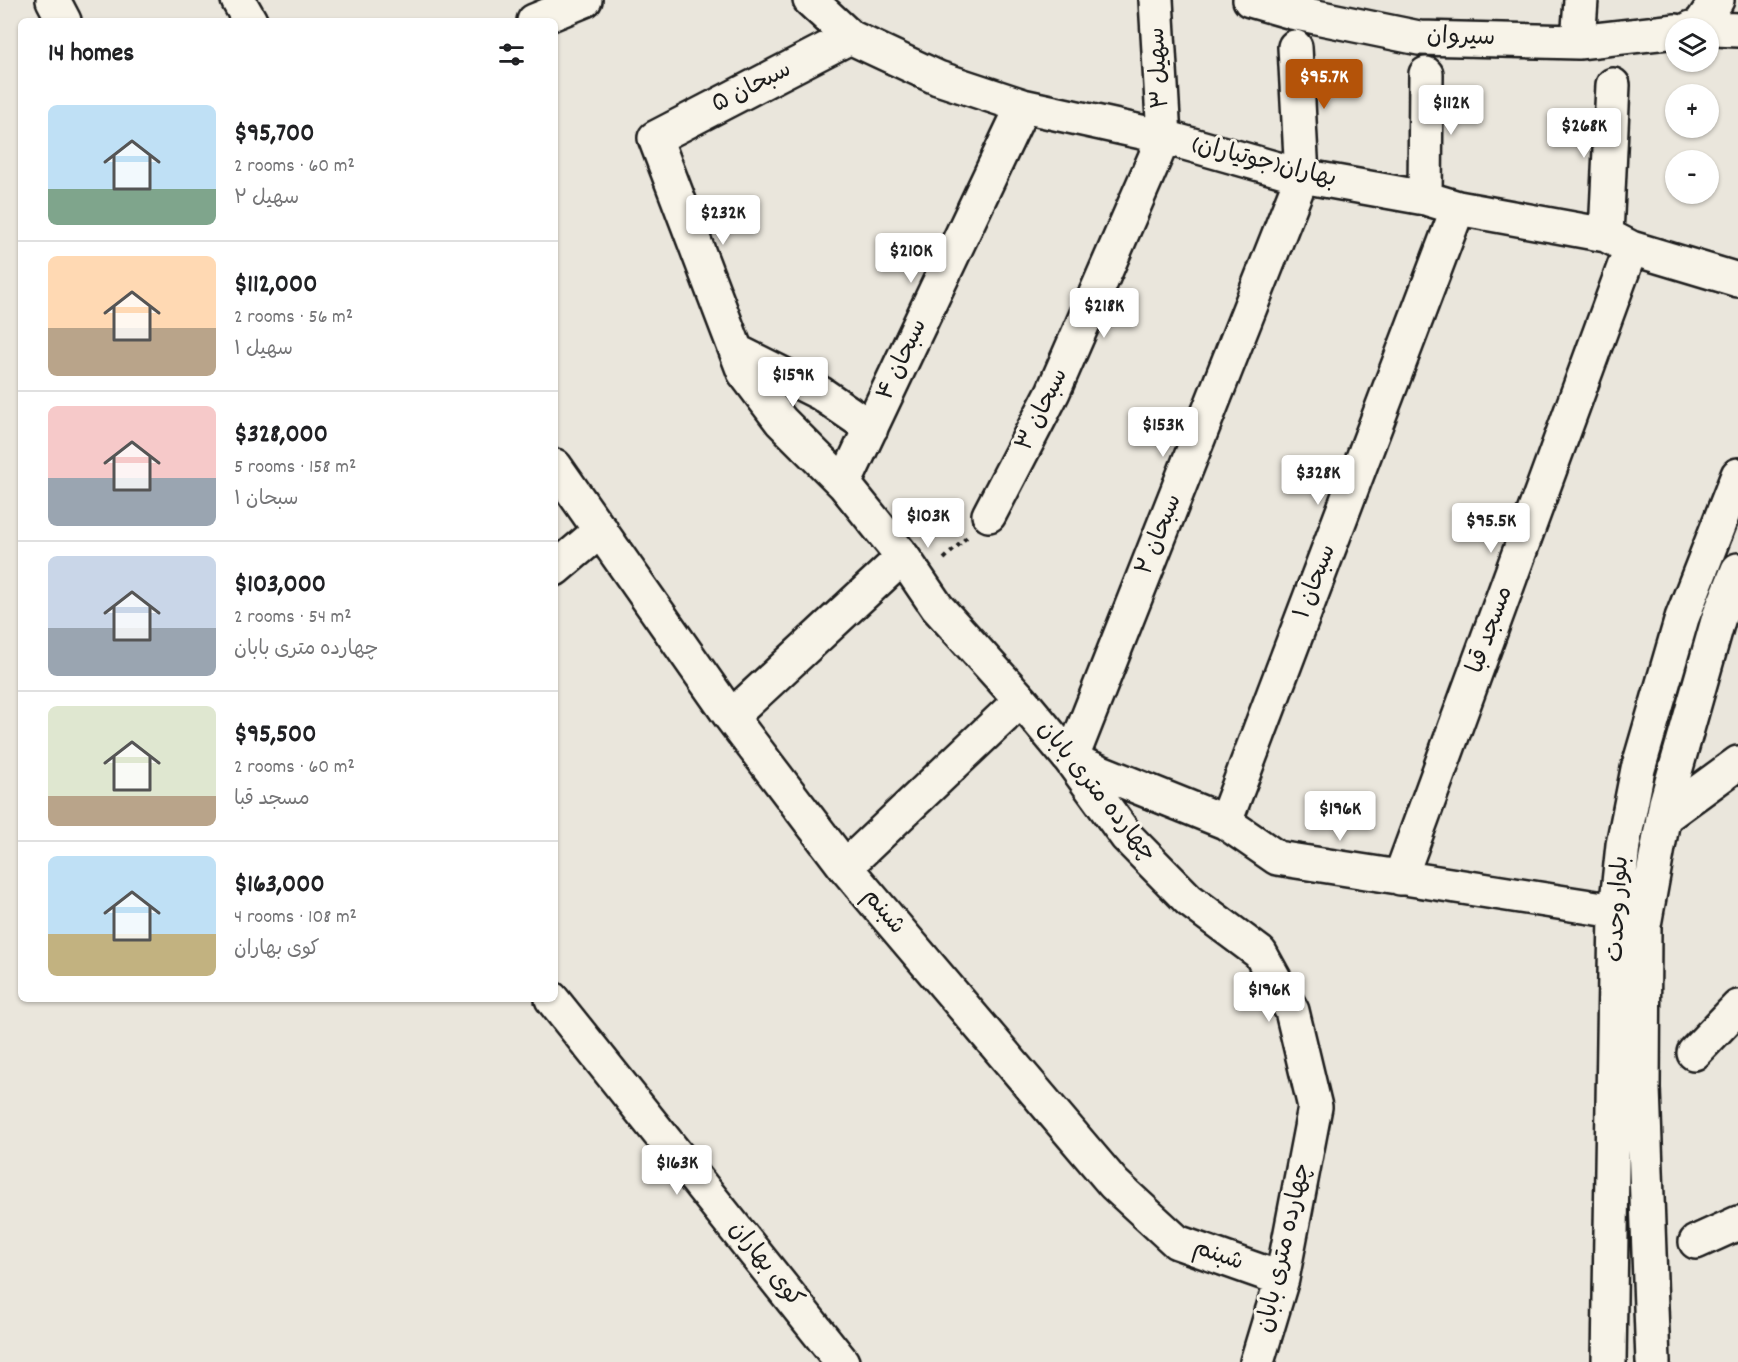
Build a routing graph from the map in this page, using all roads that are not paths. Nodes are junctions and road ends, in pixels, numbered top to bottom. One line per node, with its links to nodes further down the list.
1 (53, 0): 9 (street)
2 (238, 0): 10 (street)
3 (585, 0): 11 (street)
4 (810, 0): 16 (street, بهاران(جوتیاران))
5 (1156, 0): 22 (street, سهیل ۳)
6 (1250, 0): 17 (street, سیروان)
7 (1581, 0): 17 (street)
8 (1717, 0): 12 (street)
9 (62, 18)
10 (248, 18)
11 (541, 18)
12 (1705, 18)
13 (1719, 29): 14 (street)
14 (1738, 30)
15 (1665, 32): 17 (street, سیروان)
16 (850, 37): 21 (street, بهاران(جوتیاران)); 23 (street, سبحان ۵)
17 (1578, 42)
18 (1295, 47): 24 (street)
19 (1426, 74): 25 (street)
20 (1613, 85): 27 (street, مسجد قبا)
21 (1023, 106): 22 (street, بهاران(جوتیاران)); 30 (street, سبحان ۴)
22 (1164, 137): 24 (street, بهاران(جوتیاران)); 34 (street, سبحان ۳)
23 (655, 138): 29 (street, چهارده متری بابان)
24 (1302, 176): 25 (street, بهاران(جوتیاران)); 41 (street, سبحان ۲)
25 (1425, 198): 26 (street, بهاران(جوتیاران))
26 (1458, 208): 27 (street, بهاران(جوتیاران)); 44 (street, سبحان ۱)
27 (1618, 241): 28 (street, بهاران(جوتیاران)); 46 (street, مسجد قبا)
28 (1738, 280)
29 (740, 361): 30 (street); 33 (street, چهارده متری بابان)
30 (871, 428): 33 (street, سبحان ۴)
31 (558, 470): 35 (street, شبنم)
32 (1738, 475): 47 (street, بلوار وحدت)
33 (844, 484): 37 (street, چهارده متری بابان)
34 (989, 515)
35 (601, 530): 36 (street); 40 (street, شبنم)
36 (558, 566)
37 (912, 570): 39 (street, چهارده متری بابان); 40 (street)
38 (1738, 570): 43 (street, بلوار وحدت)
39 (1022, 700): 41 (street, چهارده متری بابان); 45 (street)
40 (731, 717): 45 (street, شبنم)
41 (1071, 760): 44 (street); 53 (street, چهارده متری بابان)
42 (1738, 763): 43 (street)
43 (1663, 818): 57 (street, بلوار وحدت)
44 (1225, 822): 46 (street)
45 (845, 867): 53 (street, شبنم)
46 (1400, 878): 47 (street)
47 (1616, 910): 56 (street, بلوار وحدت)
48 (554, 1002): 54 (street, کوی بهاران)
49 (1738, 1008): 50 (street)
50 (1694, 1053)
51 (1738, 1222): 52 (street)
52 (1696, 1242)
53 (1282, 1279): 55 (street, چهارده متری بابان)
54 (842, 1362)
55 (1257, 1362)
56 (1609, 1362)
57 (1653, 1362)

